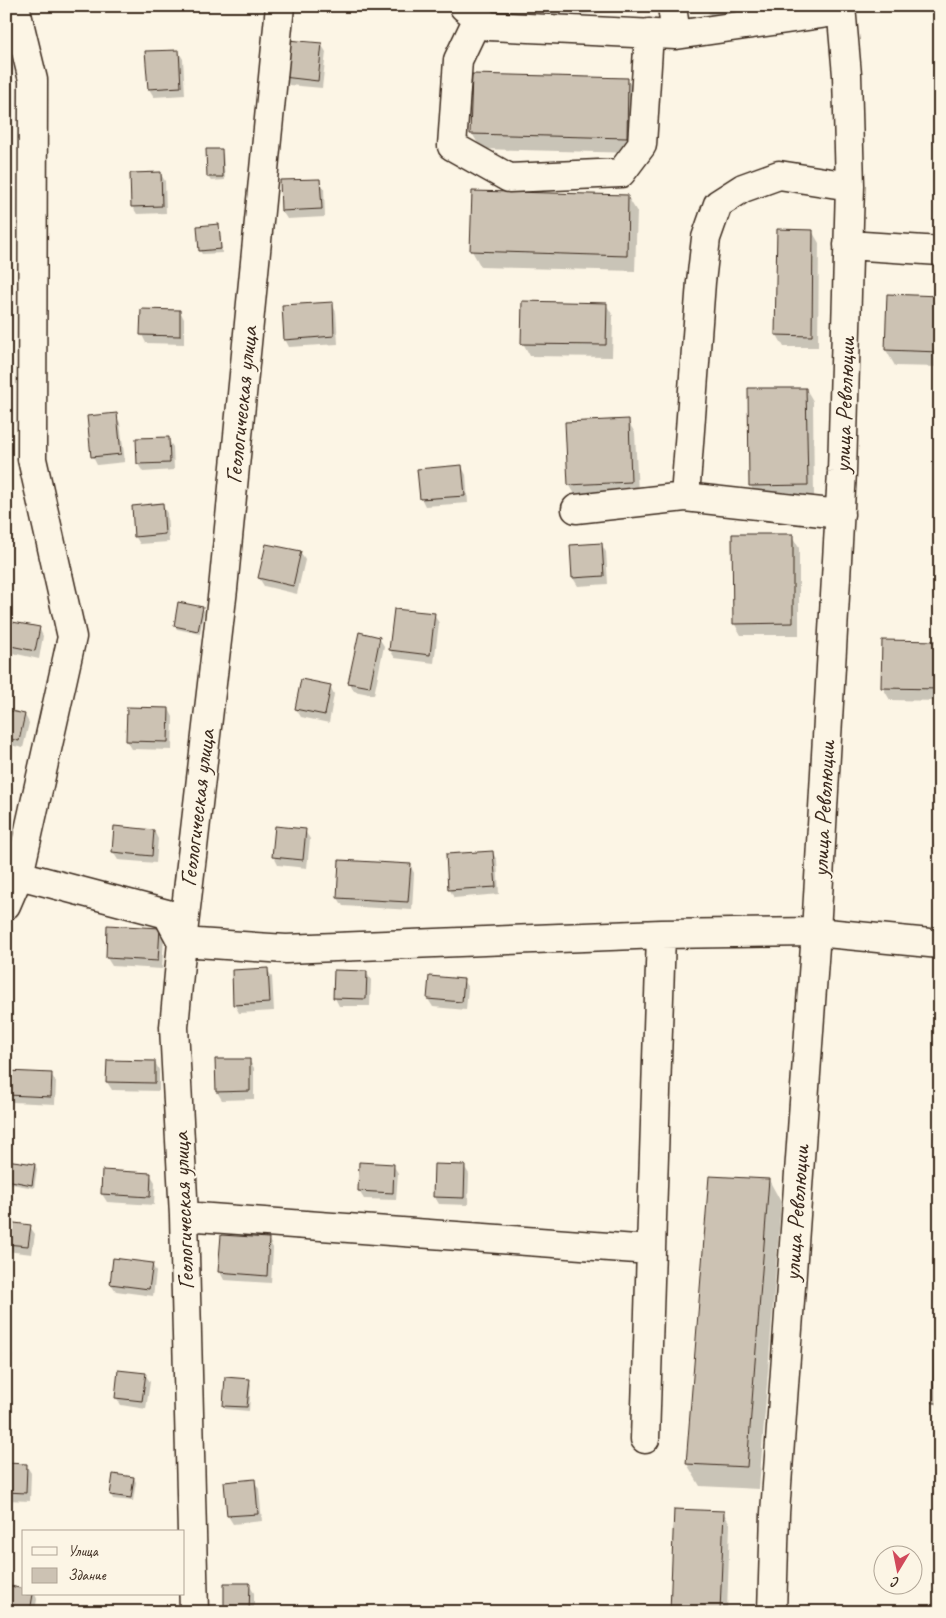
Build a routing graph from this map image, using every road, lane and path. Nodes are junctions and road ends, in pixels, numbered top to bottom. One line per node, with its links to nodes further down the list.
1 (15, 6): 14 (street)
2 (280, 6): 18 (street, Геологическая улица)
3 (672, 6): 7 (street)
4 (841, 8): 7 (street); 8 (street, улица Революции)
5 (471, 12): 6 (street); 6 (street)
6 (649, 33): 7 (street)
7 (676, 35)
8 (850, 186): 9 (street, улица Революции); 11 (street)
9 (848, 245): 10 (street); 13 (street, улица Революции)
10 (940, 251)
11 (685, 497): 12 (street); 13 (street)
12 (576, 509)
13 (840, 514): 16 (street, улица Революции)
14 (18, 875): 15 (street); 18 (street)
15 (6, 905)
16 (816, 932): 17 (street); 19 (street); 24 (street, улица Революции)
17 (661, 934): 18 (street); 21 (street)
18 (182, 942): 20 (street, Геологическая улица)
19 (940, 944)
20 (184, 1216): 21 (street); 23 (street, Геологическая улица)
21 (650, 1250): 22 (street)
22 (644, 1439)
23 (194, 1612)
24 (772, 1612)

